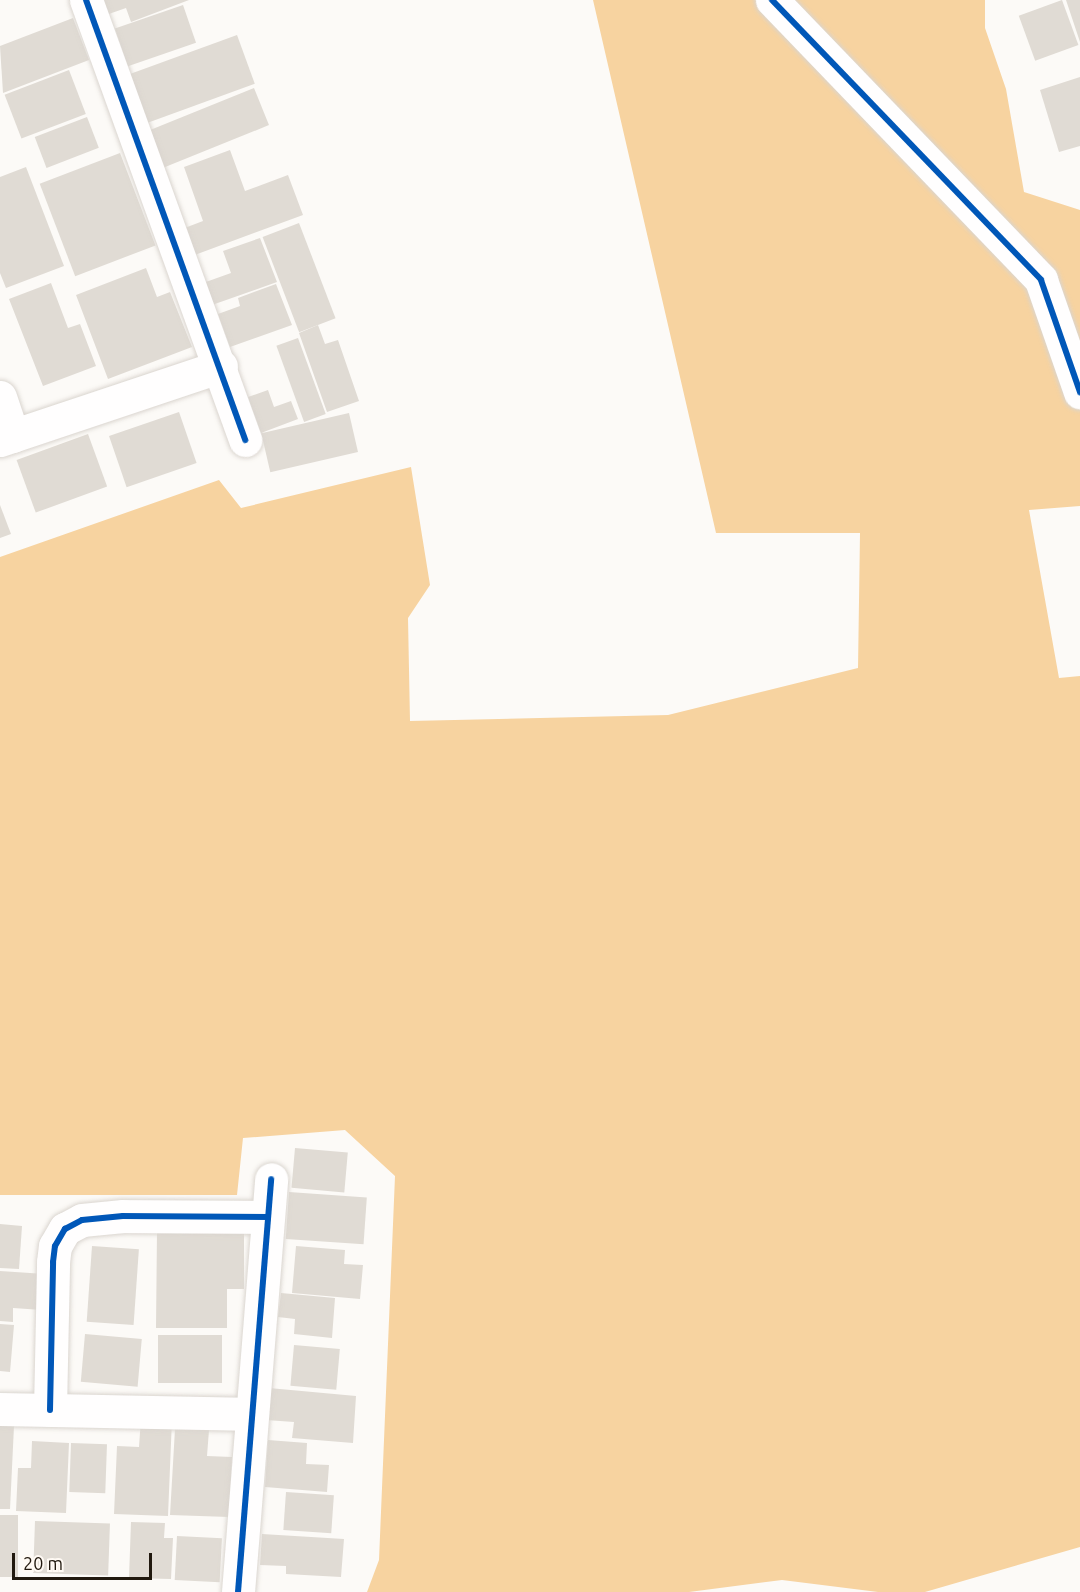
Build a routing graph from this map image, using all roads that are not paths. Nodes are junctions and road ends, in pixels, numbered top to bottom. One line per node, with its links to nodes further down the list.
1 (86, 0): 3 (street)
2 (772, 0): 4 (street)
3 (221, 366): 6 (street); 7 (street)
4 (1080, 392)
5 (0, 397): 6 (street)
6 (6, 438)
7 (245, 440)
8 (271, 1179): 9 (street)
9 (266, 1217): 11 (street); 12 (street)
10 (0, 1409): 11 (street)
11 (50, 1410): 12 (street)
12 (252, 1414): 13 (street)
13 (238, 1592)

